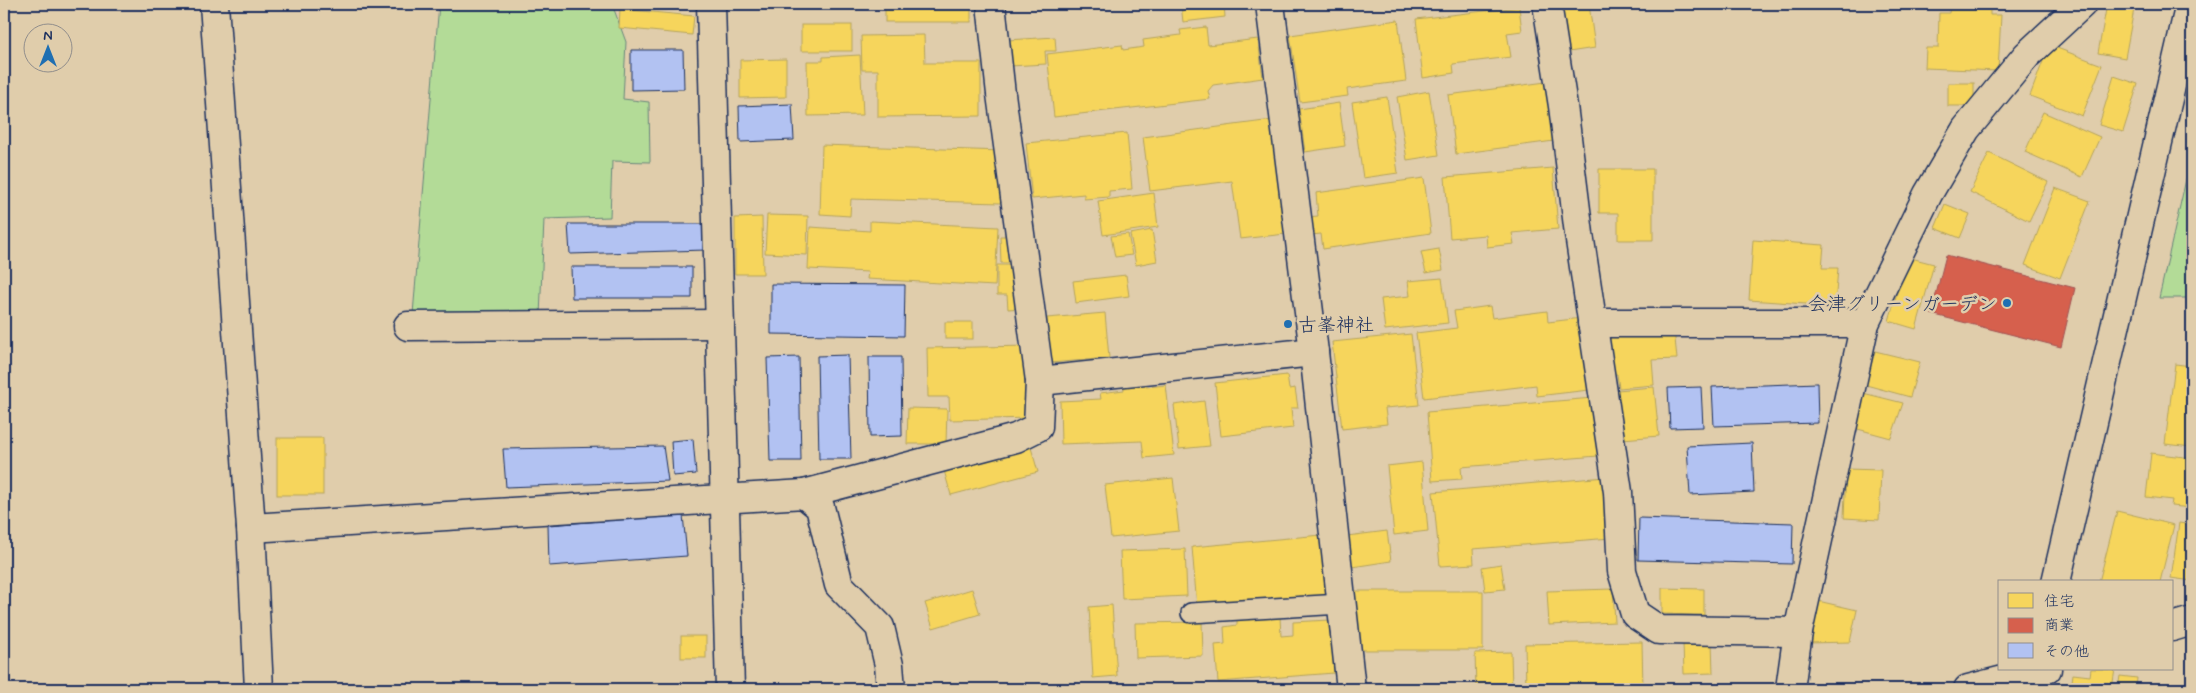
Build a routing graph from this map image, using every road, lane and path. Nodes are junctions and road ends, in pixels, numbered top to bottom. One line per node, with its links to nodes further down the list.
1 (214, 4): 16 (street)
2 (711, 4): 10 (street)
3 (992, 4): 13 (street)
4 (1270, 4): 12 (street)
5 (1547, 4): 8 (street)
6 (2082, 4): 9 (street)
7 (2190, 4): 17 (street)
8 (1592, 322): 9 (street); 22 (street)
9 (1865, 322): 22 (street)
10 (720, 324): 11 (street); 15 (street)
11 (408, 326)
12 (1314, 352): 13 (street); 18 (street)
13 (1040, 381): 14 (street)
14 (804, 494): 15 (street); 26 (street)
15 (724, 498): 16 (street); 25 (street)
16 (251, 528): 24 (street)
17 (2056, 580)
18 (1341, 604): 19 (lane); 27 (street)
19 (1191, 613)
20 (2192, 621): 21 (street)
21 (2174, 626)
22 (1798, 632): 28 (street)
23 (2037, 675): 29 (street)
24 (259, 689)
25 (730, 689)
26 (891, 689)
27 (1351, 689)
28 (1790, 689)
29 (1968, 689)

